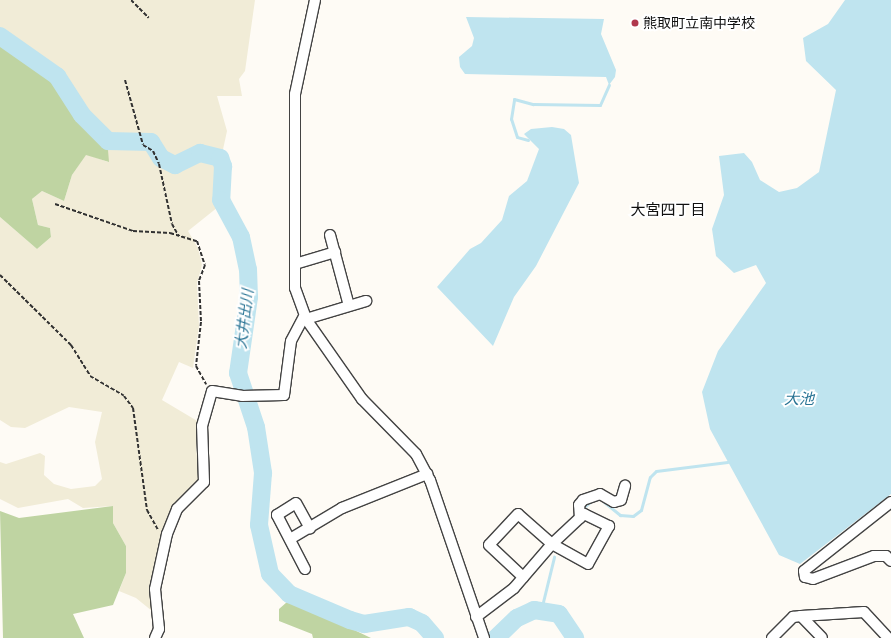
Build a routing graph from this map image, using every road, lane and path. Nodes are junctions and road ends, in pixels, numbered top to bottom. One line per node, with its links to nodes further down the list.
1 (131, 0): 3 (path)
2 (315, 0): 9 (street)
3 (149, 18)
4 (125, 80): 6 (path)
5 (55, 204): 6 (path)
6 (178, 235): 14 (path)
7 (330, 235): 8 (street)
8 (335, 252): 9 (street); 12 (street)
9 (294, 264): 13 (street)
10 (0, 275): 20 (path)
11 (366, 301): 12 (street)
12 (349, 306): 13 (street)
13 (305, 318): 14 (street); 15 (street)
14 (212, 391): 20 (street)
15 (427, 474): 19 (street); 27 (street)
16 (625, 486): 18 (street)
17 (891, 502): 23 (street)
18 (580, 518): 22 (street); 22 (street)
19 (310, 528): 21 (street); 21 (street)
20 (167, 534): 28 (street)
21 (290, 539): 24 (street)
22 (552, 544): 25 (street); 25 (street)
23 (891, 561)
24 (305, 569)
25 (523, 577): 27 (street)
26 (801, 616): 30 (street); 31 (street); 32 (street)
27 (476, 617): 29 (street)
28 (155, 638)
29 (484, 638)
30 (772, 638)
31 (822, 638)
32 (888, 638)

